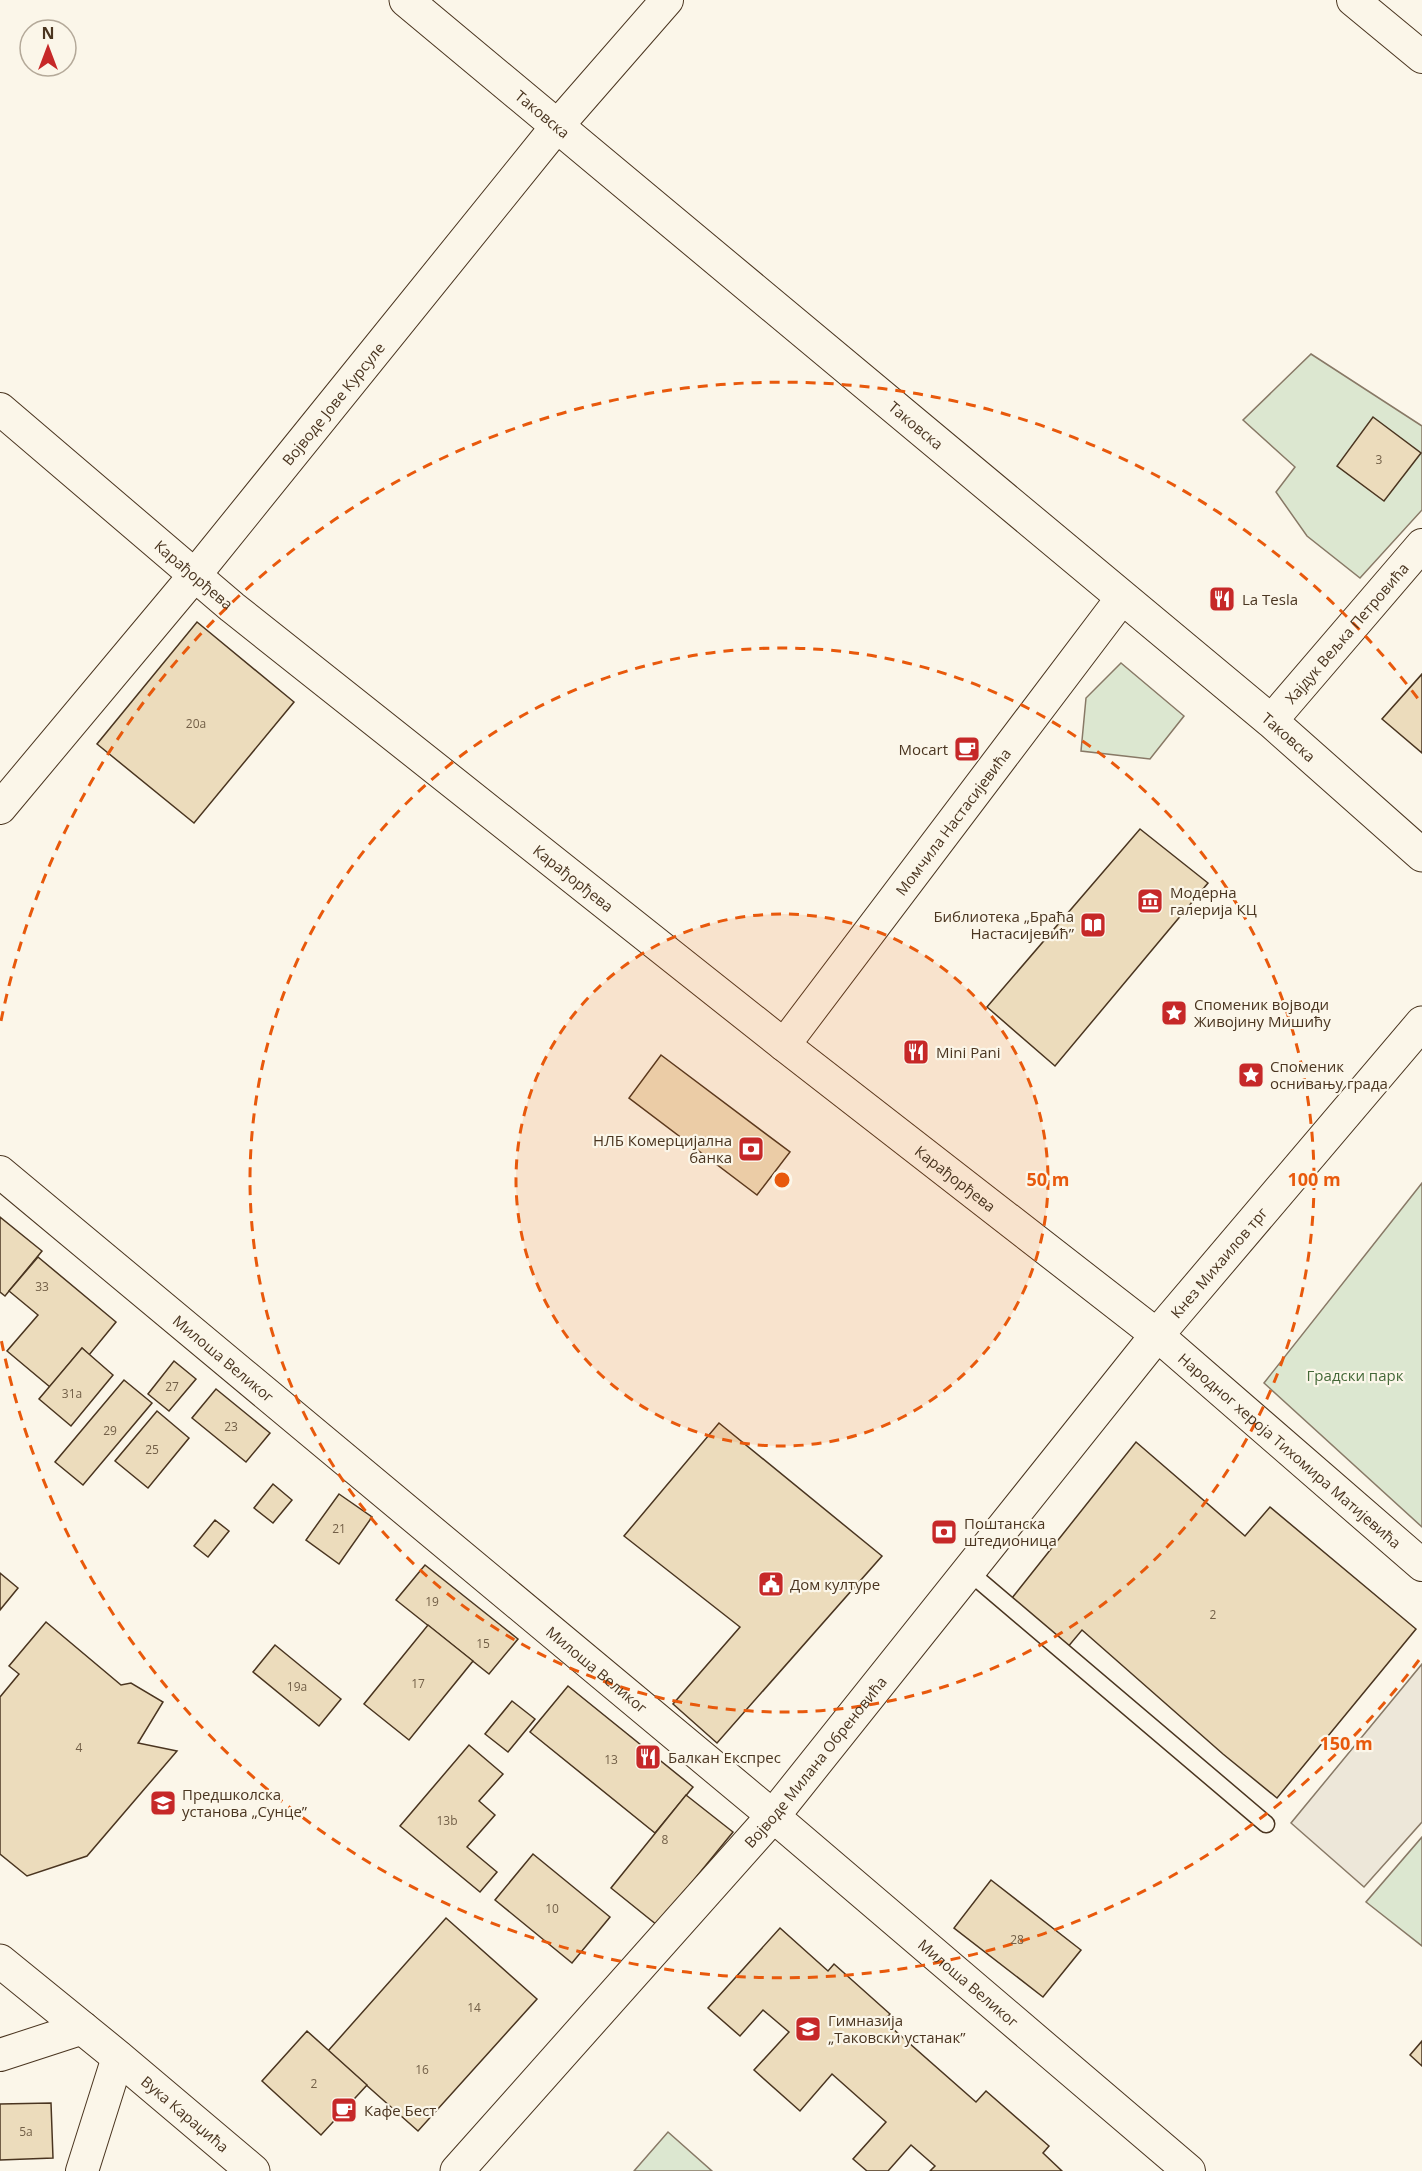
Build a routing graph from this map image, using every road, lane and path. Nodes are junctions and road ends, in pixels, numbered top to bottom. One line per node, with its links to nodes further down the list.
1 (406, 0): 5 (street, Таковска)
2 (667, 0): 5 (street, Војводе Јове Курсуле)
3 (1353, 0): 4 (street)
4 (1422, 57)
5 (558, 125): 8 (street, Војводе Јове Курсуле); 9 (street, Таковска)
6 (0, 409): 8 (street, Карађорђева)
7 (1422, 545): 10 (street, Хајдук Вељка Петровића)
8 (194, 576): 11 (street, Војводе Јове Курсуле); 14 (street, Карађорђева)
9 (1122, 598): 10 (street, Таковска); 14 (street, Момчила Настасијевића)
10 (1271, 721): 12 (street, Таковска)
11 (0, 808)
12 (1422, 855)
13 (1422, 1023): 16 (street, Кнез Михаилов трг)
14 (784, 1045): 16 (street, Карађорђева)
15 (0, 1172): 19 (street, Милоша Великог)
16 (1157, 1335): 17 (street, Народног хероја Тихомира Матијевића); 18 (street, Војводе Милана Обреновића)
17 (1422, 1565)
18 (968, 1571): 19 (street, Војводе Милана Обреновића); 20 (lane)
19 (773, 1816): 27 (street, Војводе Милана Обреновића); 28 (street, Милоша Великог)
20 (1266, 1824)
21 (0, 1961): 22 (street, Вука Караџића)
22 (83, 2028): 23 (street); 24 (street, Вука Караџића)
23 (0, 2055)
24 (118, 2056): 25 (street); 26 (street, Вука Караџића)
25 (82, 2171)
26 (254, 2171)
27 (457, 2171)
28 (1189, 2171)

